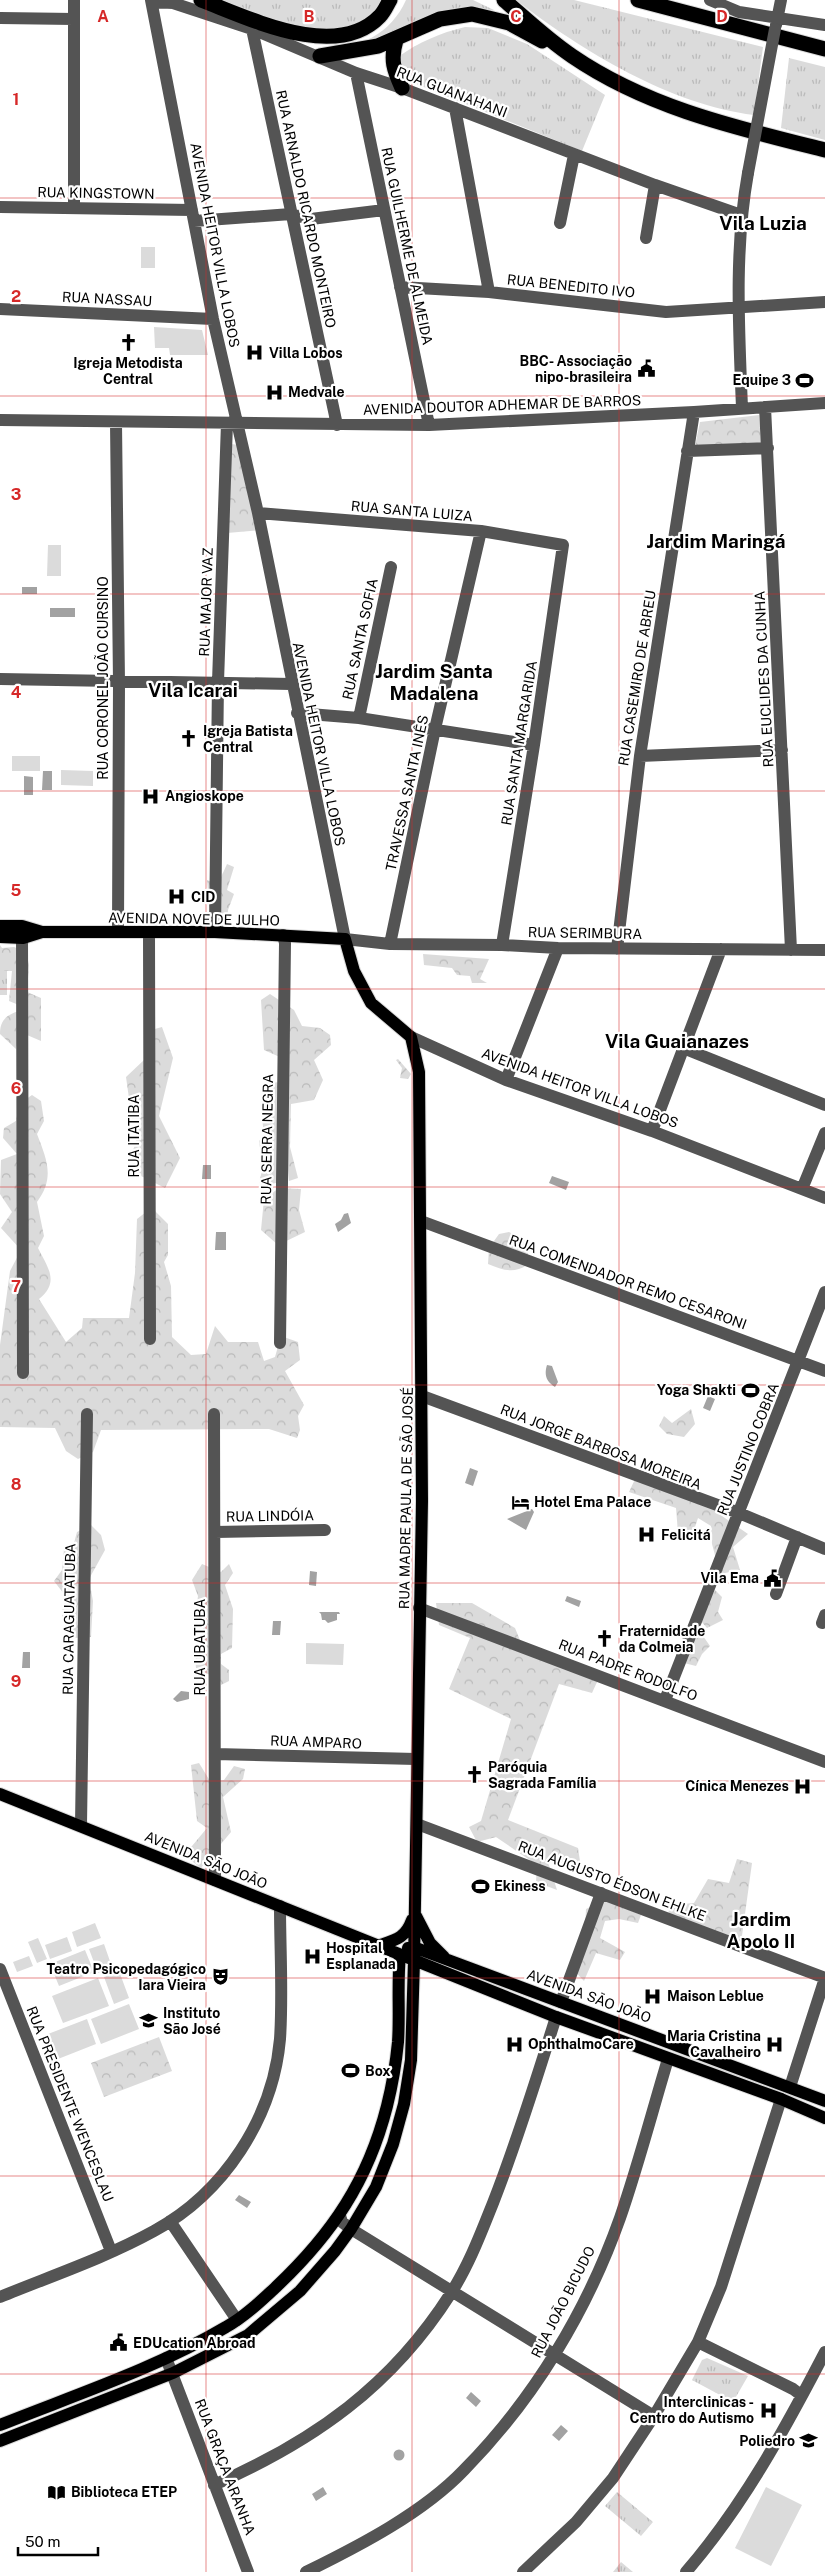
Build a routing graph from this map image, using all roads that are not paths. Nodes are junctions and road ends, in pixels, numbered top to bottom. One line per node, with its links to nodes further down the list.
1 (74, 0): 10 (street)
2 (201, 0): 3 (highway)
3 (390, 0)
4 (504, 0): 16 (highway)
5 (638, 0): 15 (highway)
6 (710, 0): 11 (street)
7 (781, 0): 11 (street)
8 (152, 1): 13 (street, RUA GUANAHANI); 28 (street, AVENIDA HEITOR VILLA LOBOS)
9 (0, 18): 10 (street)
10 (74, 19): 25 (street)
11 (776, 24): 12 (street); 29 (street, bridge)
12 (825, 26)
13 (252, 29): 17 (street, RUA GUANAHANI); 27 (street, RUA ARNALDO RICARDO MONTEIRO)
14 (396, 40): 16 (highway); 17 (highway); 19 (highway)
15 (825, 49)
16 (570, 55): 21 (highway)
17 (320, 56): 18 (street, RUA GUANAHANI)
18 (356, 73): 19 (street, RUA GUANAHANI); 26 (street, RUA GUILHERME DE ALMEIDA)
19 (402, 88): 20 (street, RUA GUANAHANI)
20 (455, 108): 22 (street, RUA GUANAHANI); 33 (street)
21 (825, 150)
22 (574, 154): 23 (street, RUA GUANAHANI); 30 (street)
23 (655, 185): 29 (street, RUA GUANAHANI); 31 (street)
24 (0, 207): 25 (street, RUA KINGSTOWN)
25 (74, 208): 28 (street, RUA KINGSTOWN)
26 (384, 210): 27 (street, RUA KINGSTOWN); 32 (street, RUA GUILHERME DE ALMEIDA)
27 (291, 214): 28 (street, RUA KINGSTOWN); 45 (street, RUA ARNALDO RICARDO MONTEIRO)
28 (193, 215): 37 (street, AVENIDA HEITOR VILLA LOBOS)
29 (741, 215): 35 (street)
30 (560, 223)
31 (646, 238)
32 (400, 287): 33 (street, RUA BENEDITO IVO); 46 (street, RUA GUILHERME DE ALMEIDA)
33 (489, 292): 35 (street, RUA BENEDITO IVO)
34 (825, 302): 35 (street, RUA BENEDITO IVO)
35 (738, 308): 40 (street)
36 (0, 309): 37 (street, RUA NASSAU)
37 (213, 319): 44 (street, AVENIDA HEITOR VILLA LOBOS)
38 (825, 403): 39 (street, AVENIDA DOUTOR ADHEMAR DE BARROS)
39 (765, 407): 40 (street, AVENIDA DOUTOR ADHEMAR DE BARROS); 47 (street, RUA EUCLIDES DA CUNHA)
40 (742, 408): 41 (street, AVENIDA DOUTOR ADHEMAR DE BARROS)
41 (694, 412): 46 (street, AVENIDA DOUTOR ADHEMAR DE BARROS); 48 (street, RUA CASEMIRO DE ABREU)
42 (0, 420): 43 (street, AVENIDA DOUTOR ADHEMAR DE BARROS)
43 (116, 423): 44 (street, AVENIDA DOUTOR ADHEMAR DE BARROS); 54 (street, RUA CORONEL JOÃO CURSINO)
44 (232, 423): 45 (street, AVENIDA DOUTOR ADHEMAR DE BARROS); 49 (street, AVENIDA HEITOR VILLA LOBOS); 55 (street, RUA MAJOR VAZ)
45 (337, 425): 46 (street, AVENIDA DOUTOR ADHEMAR DE BARROS)
46 (429, 425)
47 (768, 448): 48 (street); 61 (street, RUA EUCLIDES DA CUNHA)
48 (687, 451): 62 (street, RUA CASEMIRO DE ABREU)
49 (258, 513): 50 (street, RUA SANTA LUIZA); 56 (street, AVENIDA HEITOR VILLA LOBOS)
50 (481, 531): 51 (street, RUA SANTA LUIZA); 59 (street, TRAVESSA SANTA INÊS)
51 (562, 545): 60 (street, RUA SANTA MARGARIDA)
52 (391, 567): 58 (street, RUA SANTA SOFIA)
53 (0, 679): 54 (street)
54 (119, 682): 55 (street); 65 (street, RUA CORONEL JOÃO CURSINO)
55 (218, 682): 56 (street); 66 (street, RUA MAJOR VAZ)
56 (291, 684): 57 (street, AVENIDA HEITOR VILLA LOBOS)
57 (297, 713): 58 (street); 70 (street, AVENIDA HEITOR VILLA LOBOS)
58 (359, 718): 59 (street)
59 (435, 729): 60 (street); 71 (street, TRAVESSA SANTA INÊS)
60 (534, 745): 72 (street, RUA SANTA MARGARIDA)
61 (782, 750): 62 (street); 76 (street, RUA EUCLIDES DA CUNHA)
62 (640, 756): 74 (street, RUA CASEMIRO DE ABREU)
63 (0, 926): 64 (main road, AVENIDA NOVE DE JULHO)
64 (23, 932): 65 (main road, AVENIDA NOVE DE JULHO); 69 (main road, AVENIDA NOVE DE JULHO); 92 (street)
65 (118, 932): 67 (main road, AVENIDA NOVE DE JULHO)
66 (215, 932): 67 (main road, AVENIDA NOVE DE JULHO); 68 (main road, AVENIDA NOVE DE JULHO)
67 (149, 933): 88 (street, RUA ITATIBA)
68 (283, 935): 70 (main road, AVENIDA NOVE DE JULHO); 89 (street, RUA SERRA NEGRA)
69 (0, 938)
70 (345, 939): 71 (street, RUA SERIMBURA); 78 (main road, AVENIDA HEITOR VILLA LOBOS)
71 (390, 944): 72 (street, RUA SERIMBURA)
72 (502, 945): 73 (street, RUA SERIMBURA)
73 (558, 948): 74 (street, RUA SERIMBURA); 80 (street)
74 (617, 949): 75 (street, RUA SERIMBURA)
75 (722, 950): 76 (street, RUA SERIMBURA); 79 (street)
76 (791, 950): 77 (street, RUA SERIMBURA)
77 (825, 950)
78 (411, 1037): 80 (street, AVENIDA HEITOR VILLA LOBOS); 86 (main road, RUA MADRE PAULA DE SÃO JOSÉ)
79 (683, 1048): 81 (street); 82 (street)
80 (506, 1080): 82 (street, AVENIDA HEITOR VILLA LOBOS)
81 (825, 1105)
82 (652, 1130): 84 (street, AVENIDA HEITOR VILLA LOBOS)
83 (825, 1133): 84 (street)
84 (802, 1189): 85 (street, AVENIDA HEITOR VILLA LOBOS)
85 (825, 1198)
86 (422, 1221): 90 (street, RUA COMENDADOR REMO CESARONI); 93 (main road, RUA MADRE PAULA DE SÃO JOSÉ)
87 (825, 1292): 90 (street, RUA JUSTINO COBRA)
88 (150, 1339)
89 (280, 1342)
90 (798, 1361): 91 (street, RUA COMENDADOR REMO CESARONI); 96 (street, RUA JUSTINO COBRA)
91 (825, 1371)
92 (23, 1373)
93 (422, 1396): 96 (street, RUA JORGE BARBOSA MOREIRA); 102 (main road, RUA MADRE PAULA DE SÃO JOSÉ)
94 (87, 1414): 109 (street, RUA CARAGUATATUBA)
95 (214, 1414): 98 (street, RUA UBATUBA)
96 (739, 1514): 99 (street, RUA JORGE BARBOSA MOREIRA); 103 (street, RUA JUSTINO COBRA)
97 (325, 1530): 98 (street, RUA LINDÓIA)
98 (215, 1532): 104 (street, RUA UBATUBA)
99 (797, 1537): 100 (street, RUA JORGE BARBOSA MOREIRA); 101 (street)
100 (825, 1548)
101 (776, 1594)
102 (419, 1608): 103 (street, RUA PADRE RODOLFO); 105 (main road, RUA MADRE PAULA DE SÃO JOSÉ)
103 (665, 1700): 106 (street, RUA PADRE RODOLFO)
104 (215, 1754): 105 (street, RUA AMPARO); 110 (street, RUA UBATUBA)
105 (416, 1759): 108 (main road, RUA MADRE PAULA DE SÃO JOSÉ)
106 (825, 1762)
107 (0, 1794): 109 (main road, AVENIDA SÃO JOÃO)
108 (417, 1824): 111 (street, RUA AUGUSTO ÉDSON EHLKE); 113 (main road, RUA MADRE PAULA DE SÃO JOSÉ)
109 (81, 1825): 110 (main road, AVENIDA SÃO JOÃO)
110 (215, 1880): 112 (main road, AVENIDA SÃO JOÃO)
111 (601, 1893): 120 (street, RUA AUGUSTO ÉDSON EHLKE); 121 (street)
112 (280, 1906): 114 (main road, AVENIDA SÃO JOÃO); 129 (street)
113 (415, 1914): 114 (main road); 115 (main road, RUA MADRE PAULA DE SÃO JOSÉ); 117 (main road)
114 (377, 1946): 116 (main road, AVENIDA SÃO JOÃO)
115 (414, 1948): 116 (main road); 117 (main road, AVENIDA SÃO JOÃO); 118 (main road, RUA MADRE PAULA DE SÃO JOSÉ)
116 (400, 1955): 118 (main road, AVENIDA SÃO JOÃO); 128 (main road)
117 (448, 1960): 121 (main road, AVENIDA SÃO JOÃO)
118 (414, 1961): 122 (main road, AVENIDA SÃO JOÃO); 130 (main road, RUA MADRE PAULA DE SÃO JOSÉ)
119 (0, 1969): 131 (street, RUA PRESIDENTE WENCESLAU)
120 (825, 1978): 124 (street)
121 (561, 2002): 124 (main road, AVENIDA SÃO JOÃO)
122 (556, 2017): 123 (main road, AVENIDA SÃO JOÃO); 132 (street)
123 (668, 2059): 125 (main road, AVENIDA SÃO JOÃO); 137 (street, RUA JOÃO BICUDO)
124 (790, 2087): 126 (main road, AVENIDA SÃO JOÃO)
125 (782, 2099): 127 (main road, AVENIDA SÃO JOÃO); 135 (street)
126 (825, 2101)
127 (825, 2118)
128 (340, 2216): 130 (street); 134 (main road)
129 (170, 2221): 131 (street); 134 (street)
130 (351, 2229): 132 (street); 139 (main road, RUA MADRE PAULA DE SÃO JOSÉ)
131 (111, 2251): 133 (street)
132 (452, 2291): 137 (street); 144 (street)
133 (0, 2297)
134 (237, 2320): 138 (main road)
135 (698, 2342): 140 (street); 141 (street)
136 (825, 2352): 140 (street)
137 (555, 2355): 141 (street); 146 (street, RUA JOÃO BICUDO)
138 (166, 2358): 139 (street, RUA GRAÇA ARANHA); 142 (main road)
139 (173, 2373): 143 (main road, RUA MADRE PAULA DE SÃO JOSÉ); 144 (street, RUA GRAÇA ARANHA)
140 (801, 2395): 148 (street)
141 (654, 2416): 147 (street)
142 (0, 2425)
143 (0, 2441)
144 (214, 2485): 145 (street, RUA GRAÇA ARANHA)
145 (248, 2572)
146 (306, 2572)
147 (523, 2572)
148 (686, 2572)

